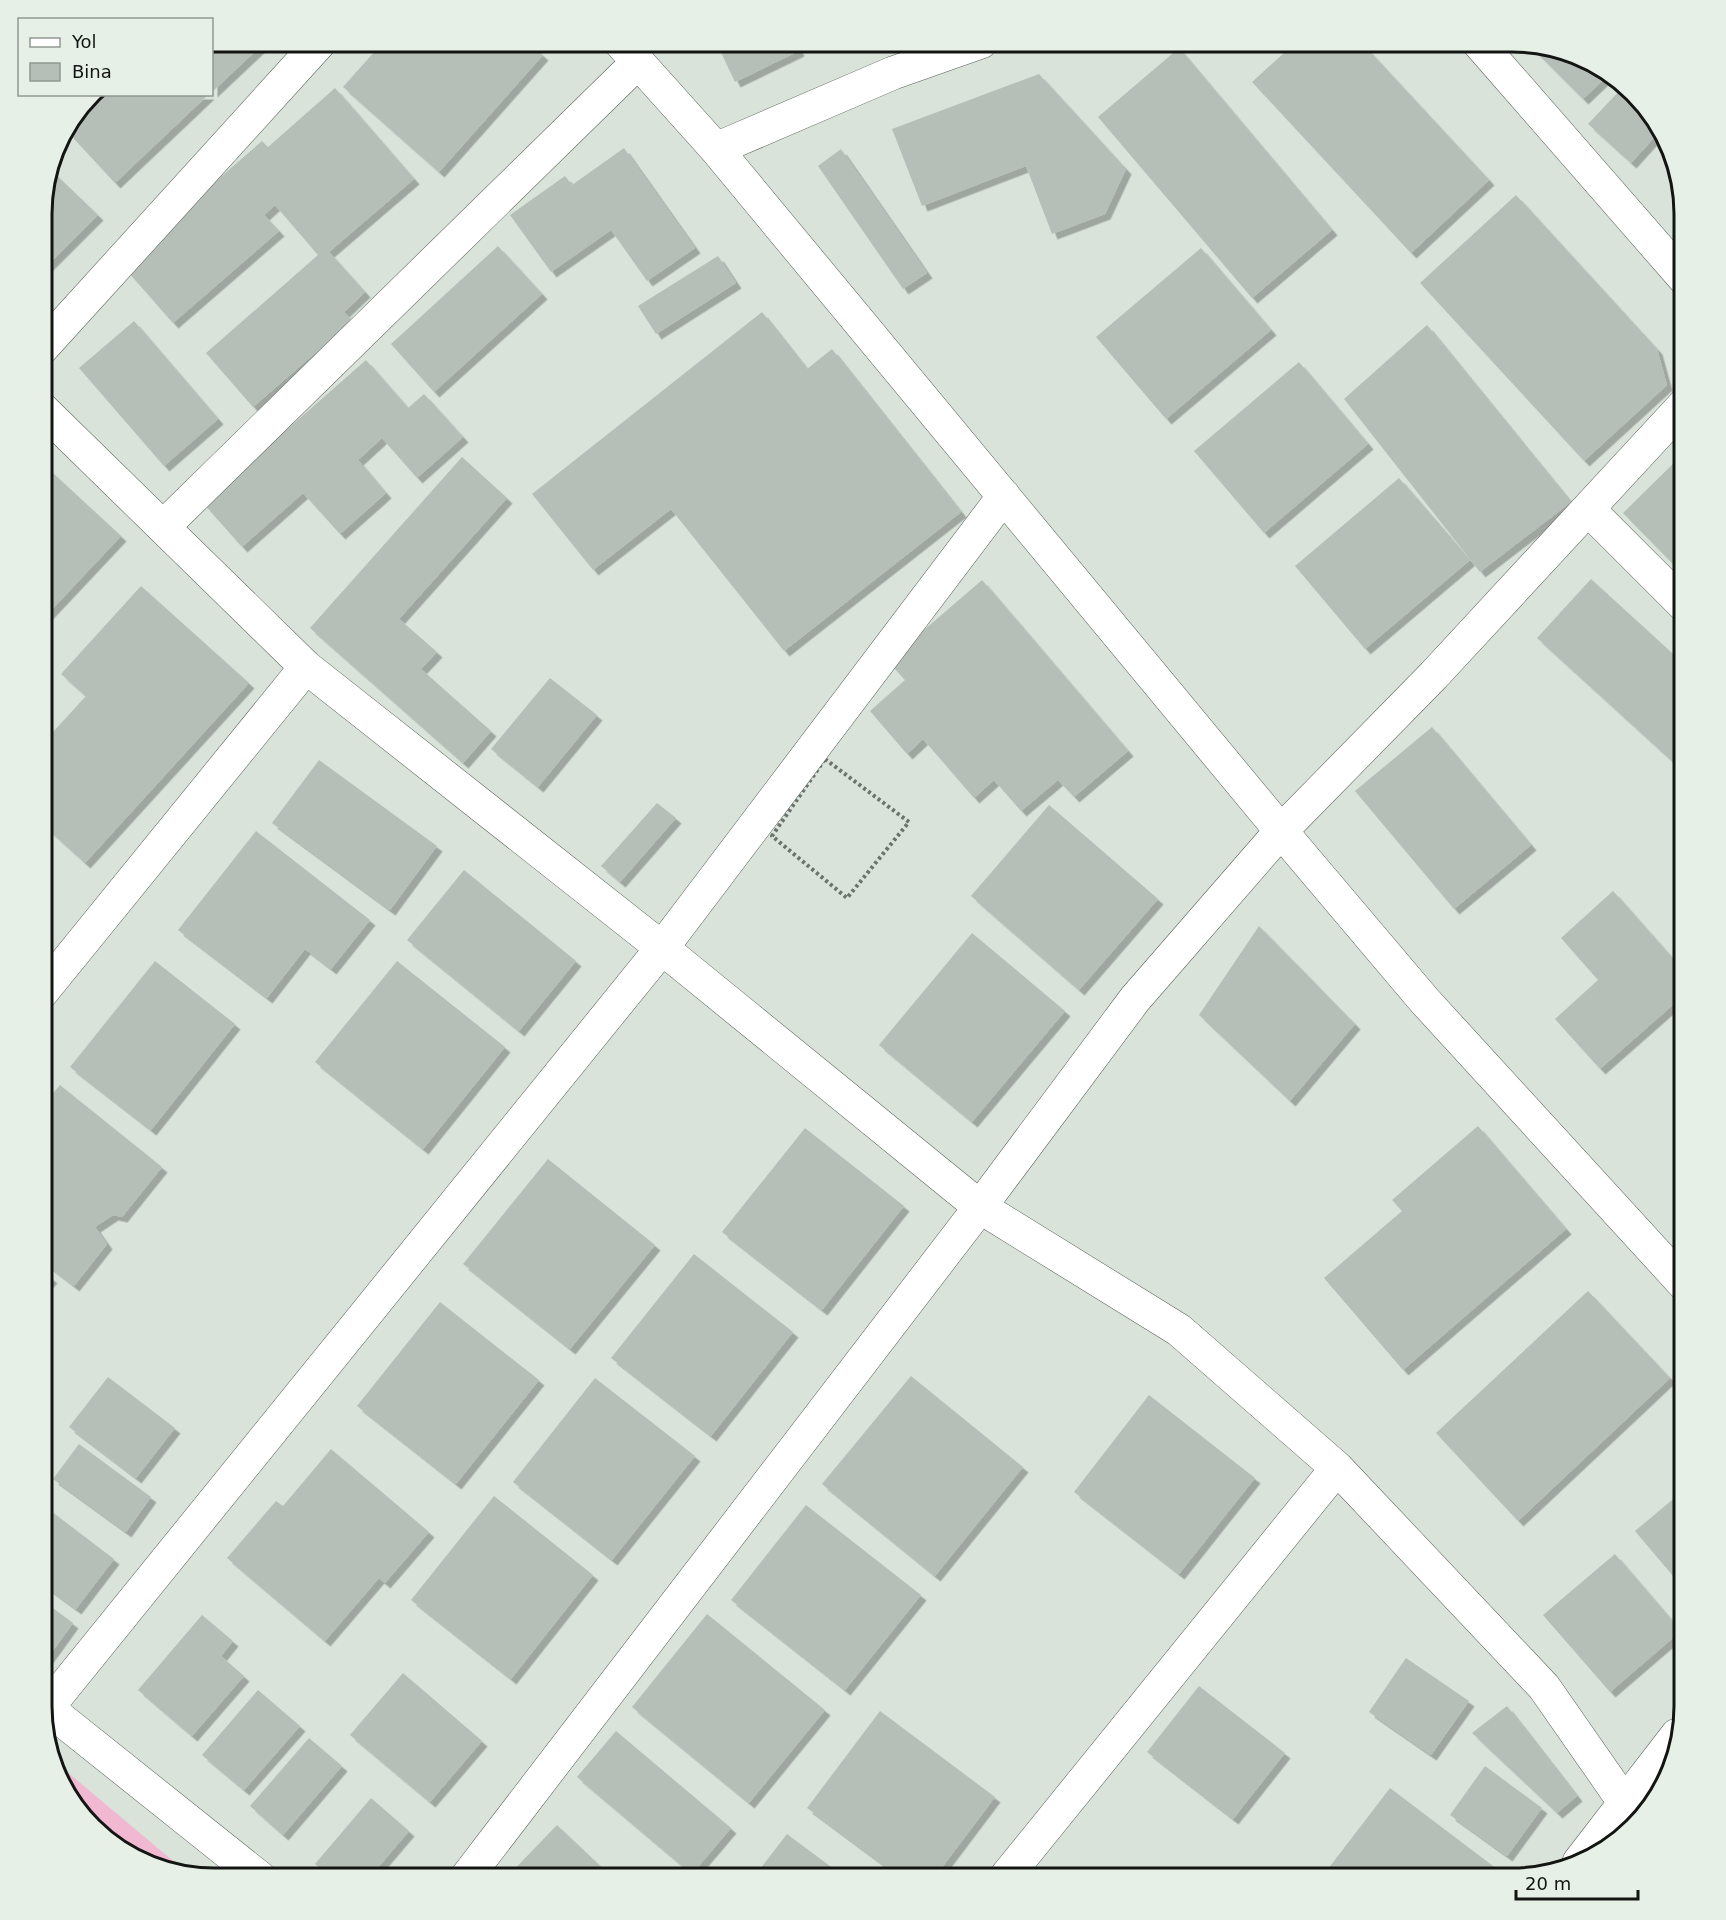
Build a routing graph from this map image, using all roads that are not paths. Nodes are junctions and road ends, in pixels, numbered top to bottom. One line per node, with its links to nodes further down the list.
1 (310, 53): 8 (street)
2 (628, 53): 13 (street)
3 (630, 53): 6 (street)
4 (950, 53): 6 (street)
5 (1488, 53): 7 (street)
6 (716, 149): 11 (street)
7 (1674, 267)
8 (53, 336)
9 (1674, 416): 12 (street)
10 (53, 419): 13 (street)
11 (1004, 496): 16 (street); 17 (street)
12 (1588, 509): 14 (street); 16 (street)
13 (163, 526): 15 (street)
14 (1674, 595)
15 (306, 667): 17 (street); 18 (street)
16 (1281, 831): 19 (street); 20 (street)
17 (663, 948): 19 (street); 22 (street)
18 (52, 979)
19 (980, 1207): 21 (street); 28 (street)
20 (1674, 1273)
21 (1337, 1468): 25 (street); 29 (street)
22 (52, 1698)
23 (53, 1715): 27 (street)
24 (1666, 1753): 25 (street)
25 (1630, 1812): 26 (street)
26 (1602, 1839)
27 (247, 1868)
28 (474, 1868)
29 (1013, 1868)

